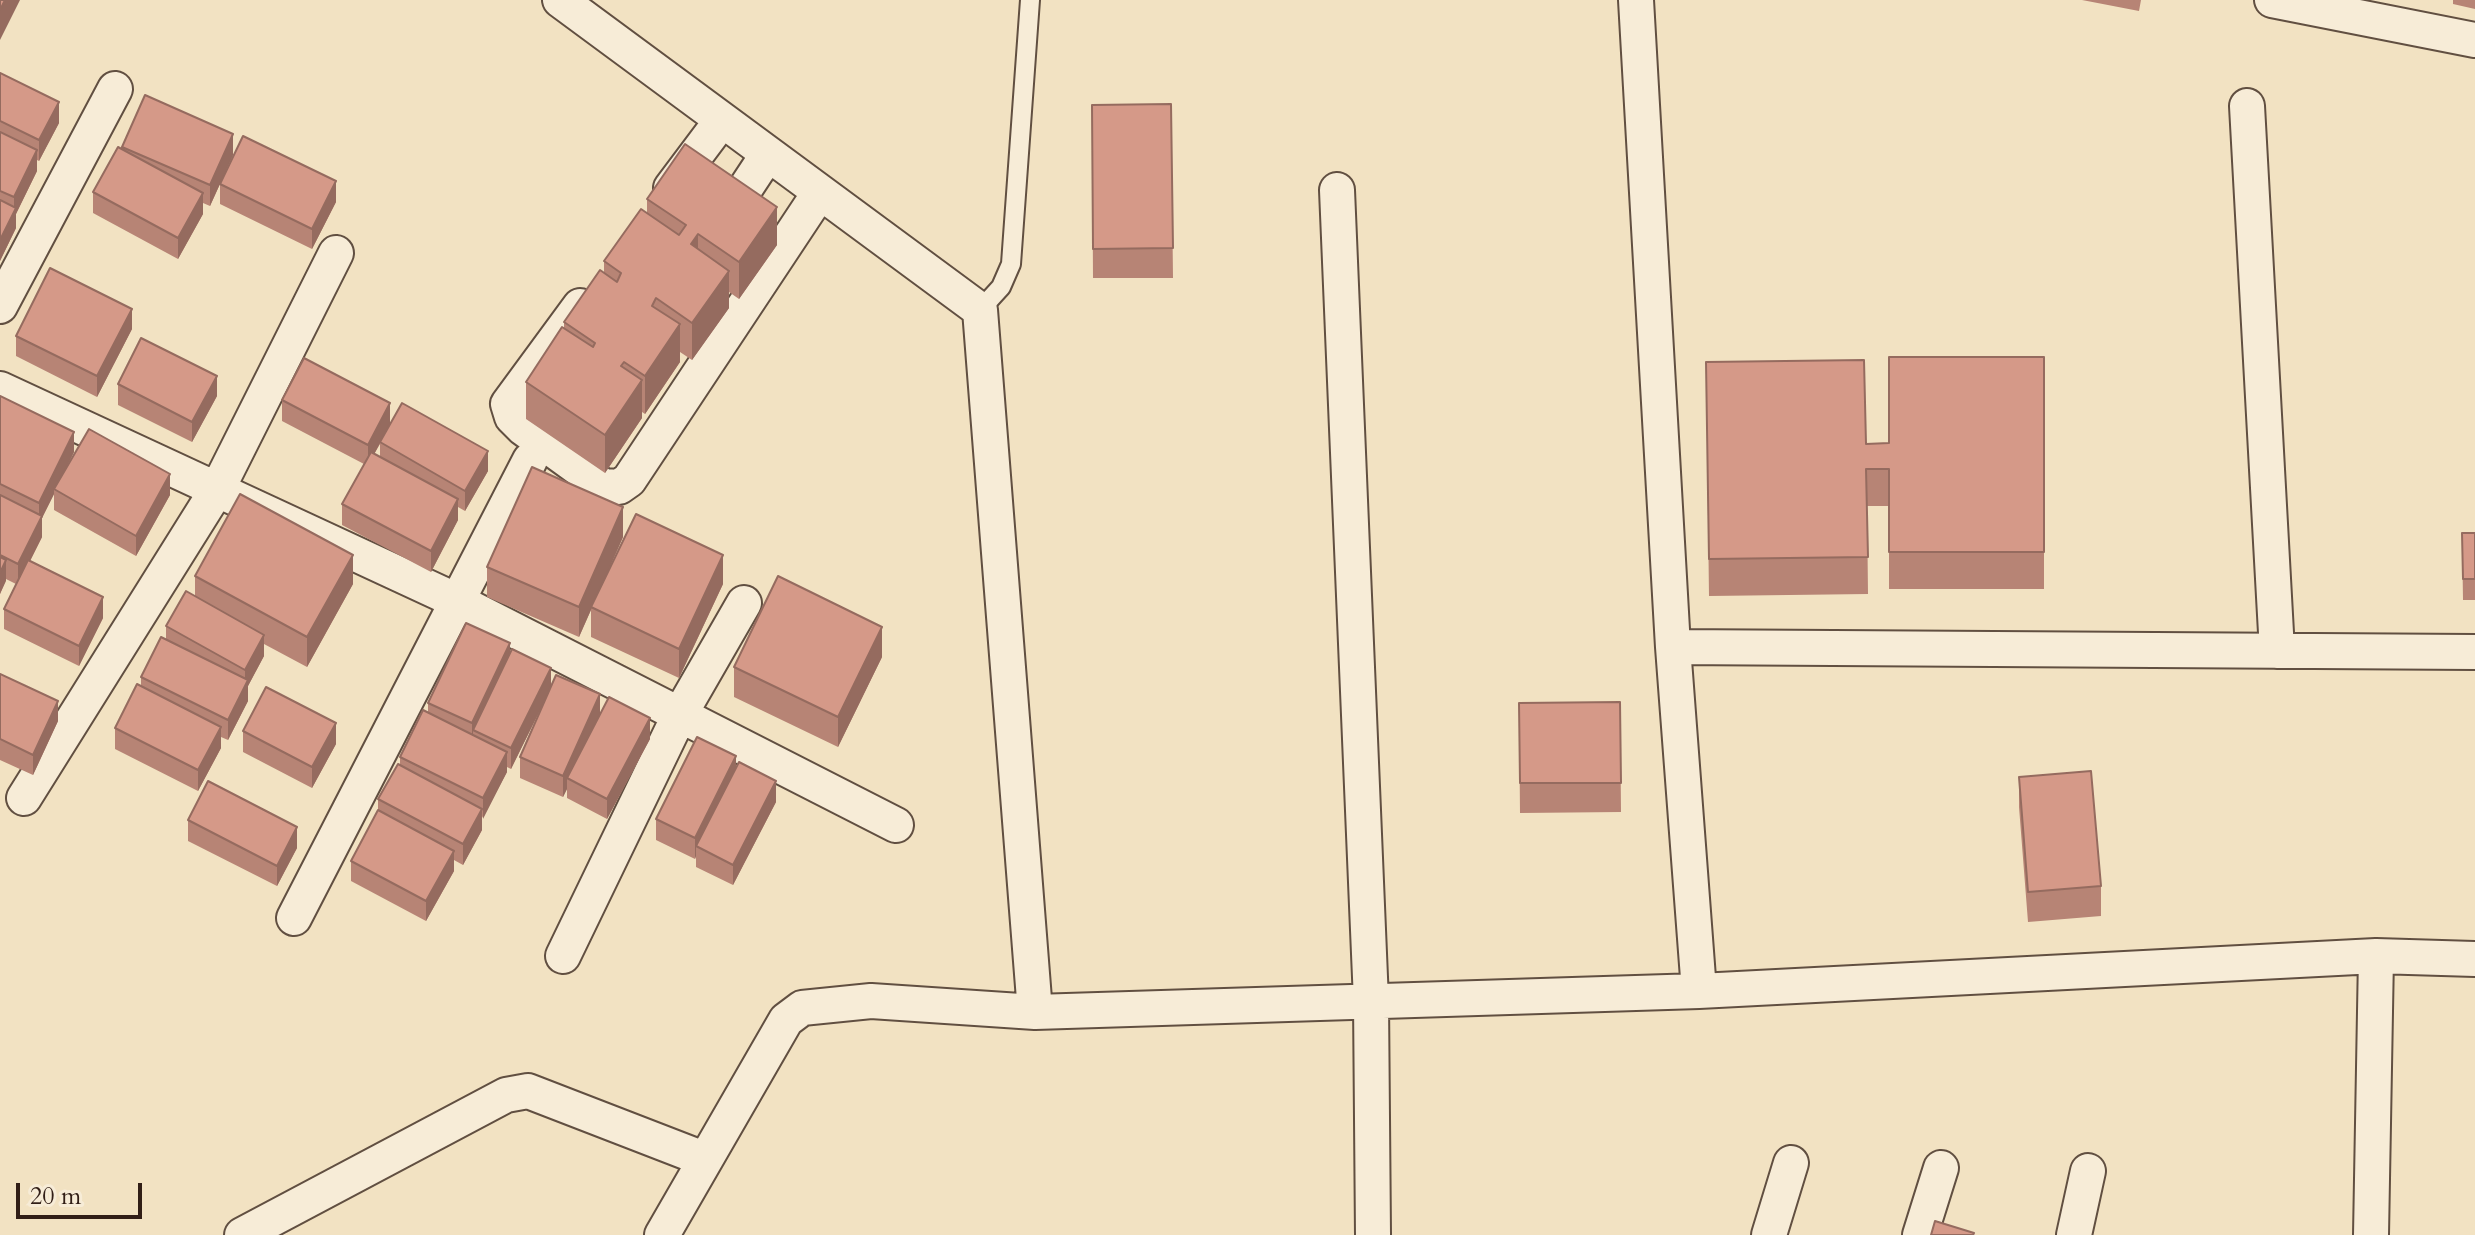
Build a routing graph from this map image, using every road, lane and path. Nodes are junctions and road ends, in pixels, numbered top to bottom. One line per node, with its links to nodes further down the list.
1 (560, 0): 8 (street)
2 (1030, 0): 19 (lane)
3 (1636, 0): 25 (street)
4 (2272, 0): 5 (street)
5 (2475, 40)
6 (115, 89): 18 (street)
7 (2247, 106): 26 (street)
8 (722, 120): 9 (street); 10 (street)
9 (768, 154): 12 (street); 13 (street)
10 (683, 173): 13 (street); 14 (street)
11 (1337, 190): 36 (street)
12 (820, 192): 15 (street); 19 (street)
13 (733, 207): 15 (street)
14 (654, 210)
15 (786, 245): 17 (street)
16 (336, 253): 22 (street)
17 (596, 286)
18 (0, 306)
19 (980, 310): 37 (street)
20 (0, 389): 22 (street)
21 (530, 460): 23 (street)
22 (218, 488): 23 (street); 29 (street)
23 (455, 600): 28 (street); 31 (street)
24 (744, 603): 28 (street)
25 (1673, 647): 26 (street); 35 (street)
26 (2277, 651): 27 (street)
27 (2475, 652)
28 (679, 716): 30 (street); 32 (street)
29 (24, 798)
30 (896, 825)
31 (294, 918)
32 (563, 956)
33 (2376, 956): 34 (street); 35 (street); 48 (street)
34 (2475, 959)
35 (1699, 991): 36 (street)
36 (1371, 1001): 37 (street); 44 (street)
37 (1035, 1012): 38 (street)
38 (704, 1159): 42 (street); 43 (street)
39 (1791, 1163): 45 (street)
40 (1941, 1168): 46 (street)
41 (2088, 1171): 47 (street)
42 (242, 1235)
43 (662, 1235)
44 (1373, 1235)
45 (1769, 1235)
46 (1920, 1235)
47 (2074, 1235)
48 (2371, 1235)

